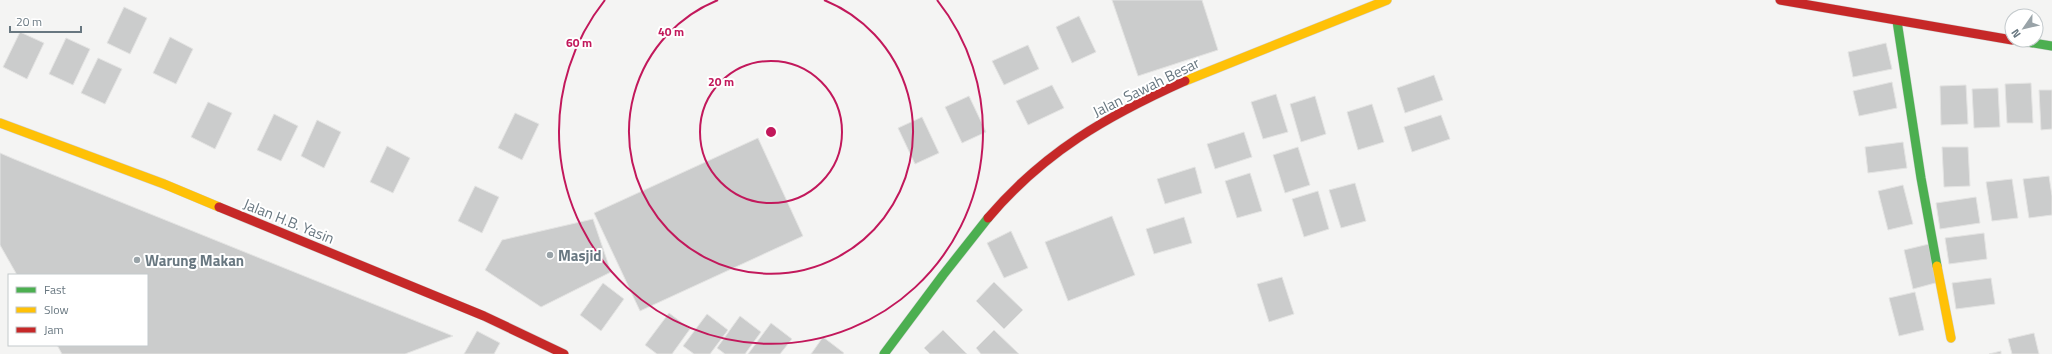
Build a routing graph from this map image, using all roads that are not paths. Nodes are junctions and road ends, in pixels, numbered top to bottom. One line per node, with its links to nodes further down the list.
1 (1388, 0): 8 (street, Jalan Sawah Besar)
2 (1780, 0): 3 (street)
3 (1897, 21): 4 (street); 6 (street)
4 (2004, 39)
5 (0, 123): 7 (street, Jalan H.B. Yasin)
6 (1951, 338)
7 (564, 354)
8 (884, 354)

